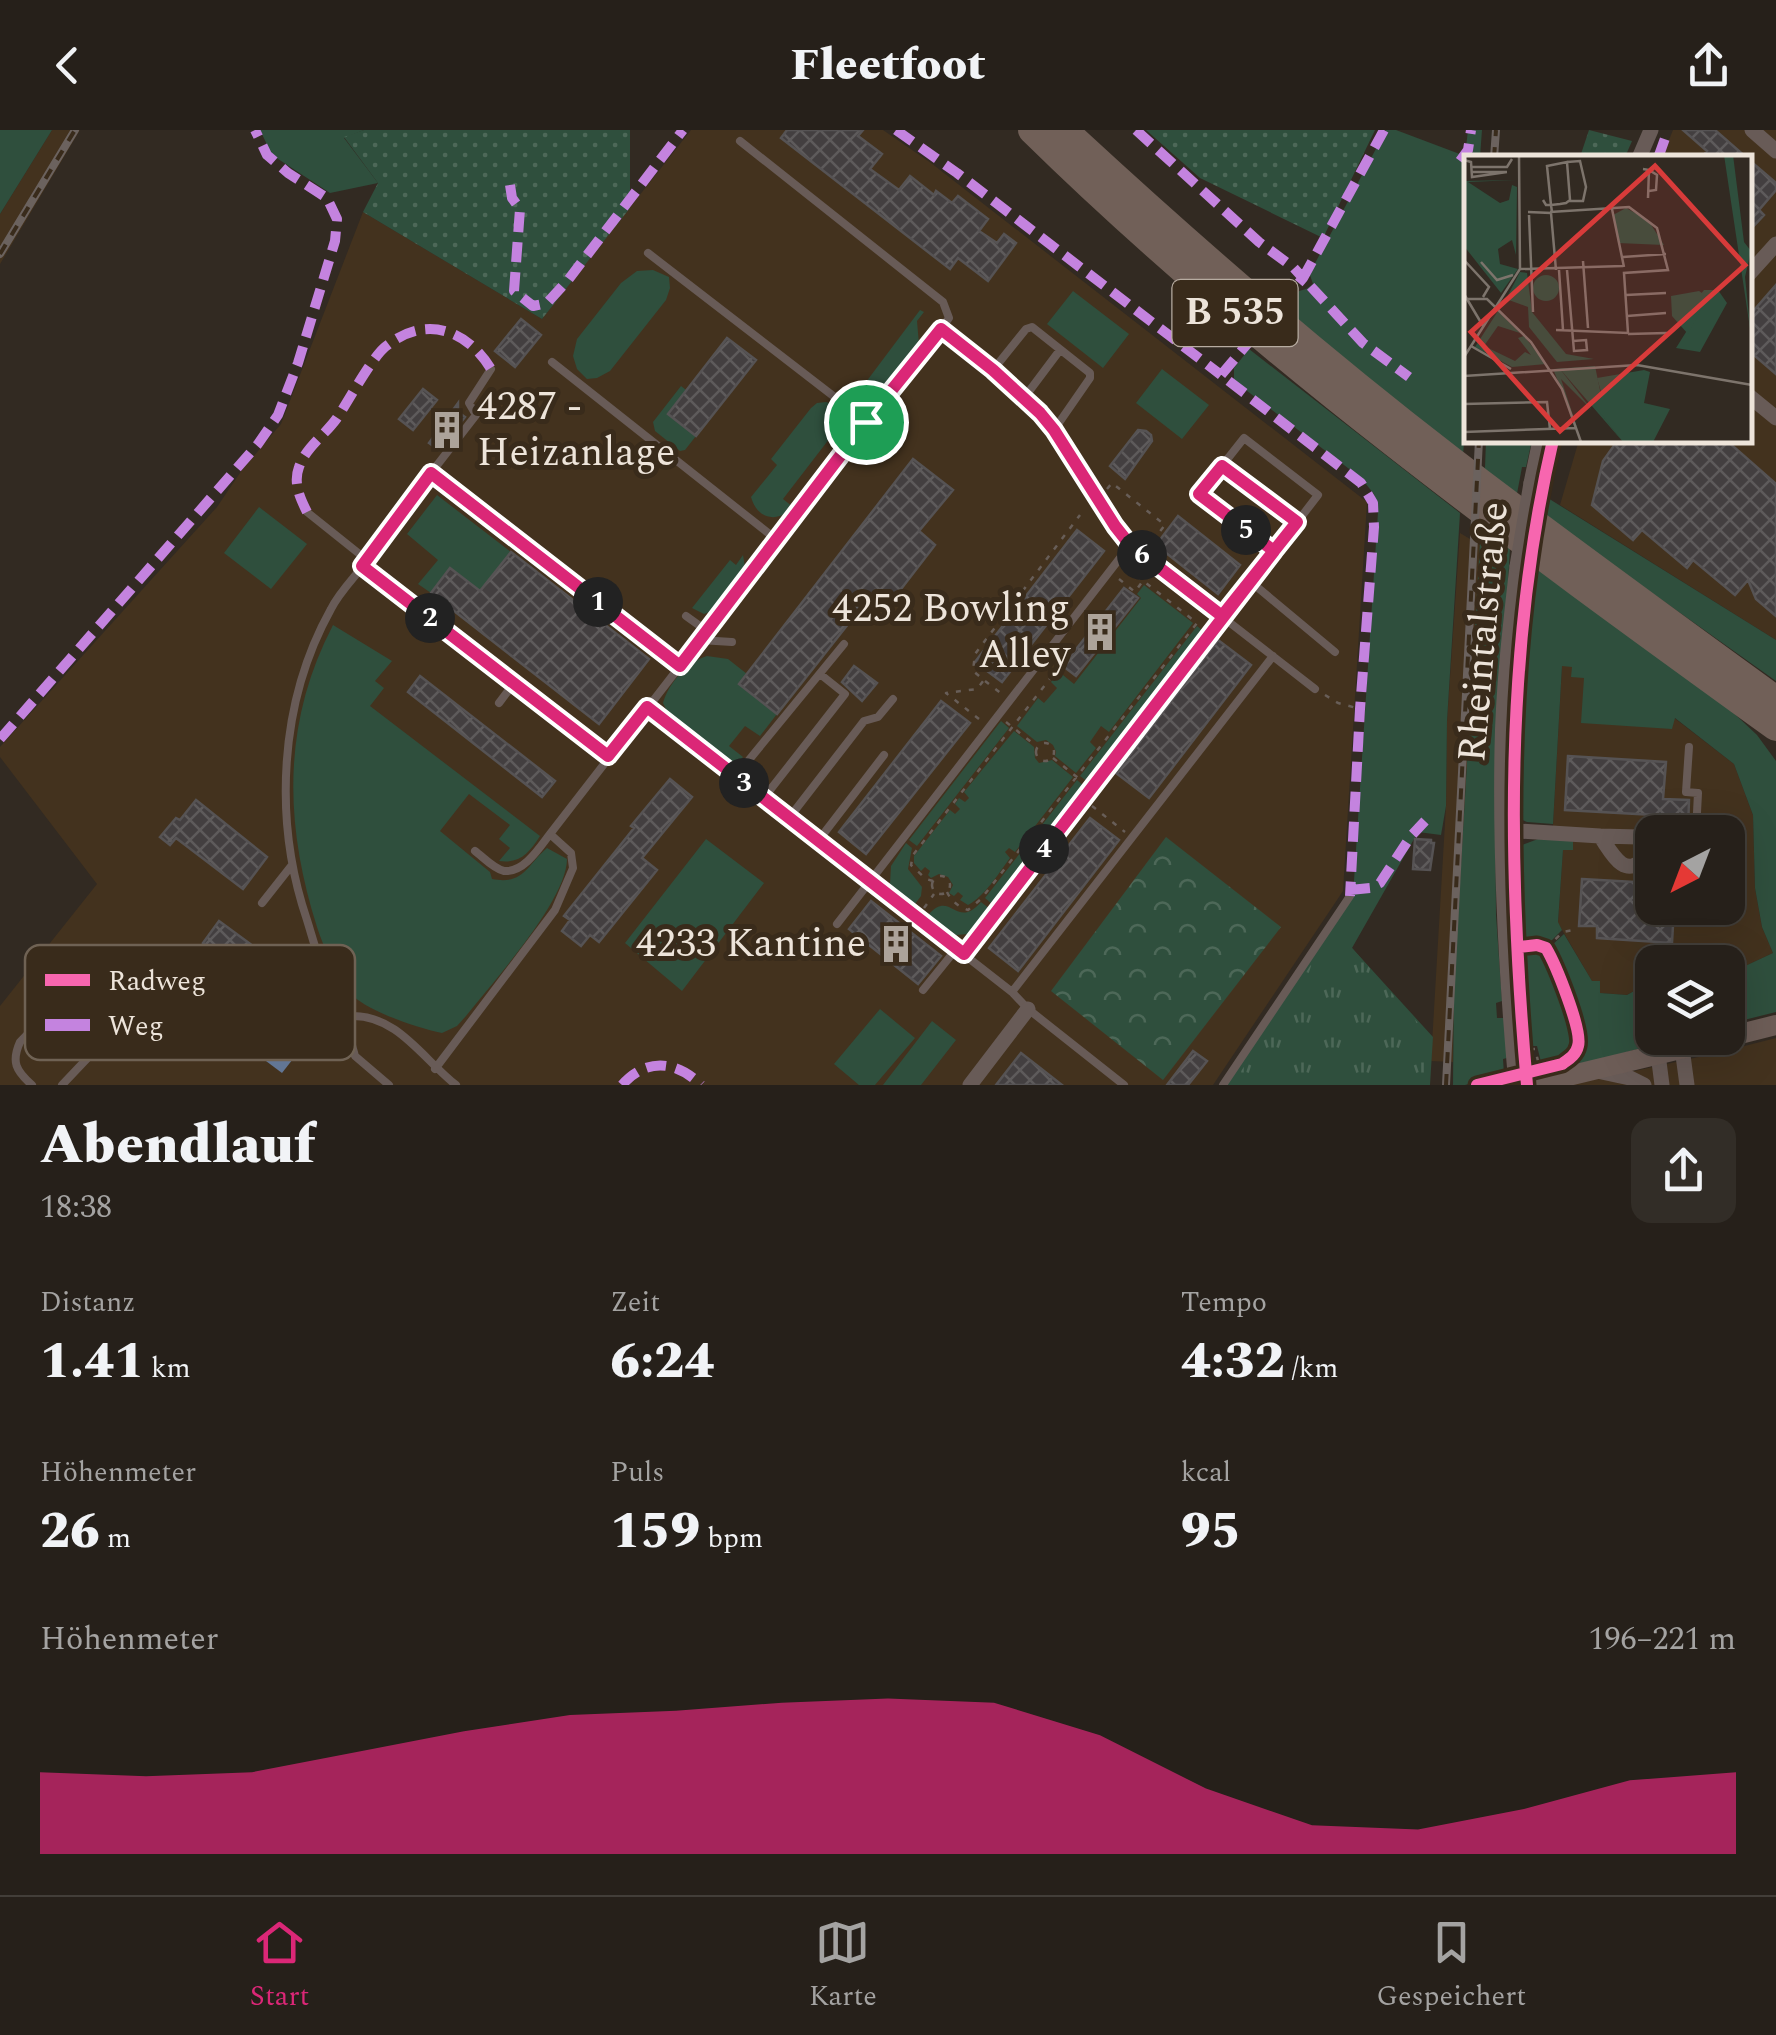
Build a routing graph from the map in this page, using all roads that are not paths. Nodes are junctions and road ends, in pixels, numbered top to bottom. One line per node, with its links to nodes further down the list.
1 (1032, 130): 47 (highway, B 535)
2 (1064, 130): 48 (highway, B 535)
3 (1651, 130): 7 (street)
4 (1752, 130): 6 (street)
5 (740, 141): 11 (lane)
6 (1776, 151)
7 (1640, 155)
8 (1776, 244): 10 (street)
9 (648, 254): 22 (lane)
10 (1751, 273)
11 (941, 329): 15 (lane); 19 (lane)
12 (1060, 350): 15 (lane); 18 (lane); 23 (lane)
13 (552, 362): 29 (lane)
14 (491, 369): 26 (lane)
15 (993, 370): 18 (lane)
16 (858, 391): 19 (lane)
17 (1751, 397): 20 (street)
18 (1024, 398): 23 (lane)
19 (877, 409): 21 (lane); 22 (lane)
20 (1776, 418)
21 (885, 419)
22 (866, 422): 29 (lane)
23 (1054, 430): 30 (lane)
24 (1540, 442): 60 (street, Rheintalstraße, bridge)
25 (1222, 466): 28 (lane); 28 (lane); 31 (lane)
26 (431, 473): 32 (lane); 42 (lane)
27 (306, 512): 32 (lane)
28 (1297, 522): 31 (lane)
29 (777, 540): 36 (lane)
30 (1130, 545): 35 (lane); 68 (lane)
31 (1274, 551): 33 (lane)
32 (365, 563): 44 (lane); 66 (lane)
33 (1251, 582): 35 (lane); 40 (lane)
34 (686, 616): 36 (lane)
35 (1222, 616): 41 (lane); 73 (lane)
36 (707, 631): 37 (lane)
37 (700, 640): 38 (lane); 42 (lane)
38 (732, 642)
39 (844, 644): 43 (lane)
40 (1335, 652)
41 (1274, 656): 45 (lane); 75 (lane)
42 (680, 666): 50 (lane)
43 (820, 674): 56 (lane); 57 (lane)
44 (514, 683): 49 (lane); 55 (lane)
45 (1315, 689)
46 (892, 699): 59 (lane)
47 (1737, 699): 51 (highway, B 535); 53 (highway)
48 (1776, 700)
49 (499, 702)
50 (647, 707): 55 (lane); 56 (lane)
51 (1776, 728)
52 (1689, 746): 58 (lane)
53 (1776, 750)
54 (884, 755): 64 (lane)
55 (608, 756): 61 (lane)
56 (736, 777): 57 (lane)
57 (763, 799): 59 (lane)
58 (1697, 815)
59 (789, 818): 64 (lane)
60 (1502, 830): 62 (street); 88 (street, Rheintalstraße)
61 (550, 834): 65 (lane); 86 (lane)
62 (1600, 836): 63 (street); 67 (street)
63 (1635, 837)
64 (818, 840): 68 (lane)
65 (476, 851)
66 (292, 865): 70 (lane); 72 (lane)
67 (1635, 866)
68 (870, 881): 71 (lane); 73 (lane)
69 (1350, 896): 95 (lane)
70 (262, 903)
71 (837, 924)
72 (315, 945)
73 (960, 952): 74 (lane); 75 (lane)
74 (923, 990)
75 (1012, 992): 76 (lane)
76 (1028, 1009): 93 (street); 94 (lane)
77 (355, 1016): 86 (lane)
78 (1776, 1025): 79 (main road)
79 (1745, 1033)
80 (25, 1037): 89 (lane)
81 (1654, 1055): 87 (main road)
82 (1658, 1055): 97 (street)
83 (1683, 1055): 98 (street)
84 (355, 1056): 91 (lane)
85 (85, 1060): 90 (lane)
86 (435, 1068): 92 (lane)
87 (1593, 1070): 88 (main road); 96 (street)
88 (1530, 1075)
89 (32, 1085)
90 (62, 1085)
91 (389, 1085)
92 (456, 1085)
93 (970, 1085)
94 (1124, 1085)
95 (1223, 1085)
96 (1644, 1085)
97 (1662, 1085)
98 (1687, 1085)

